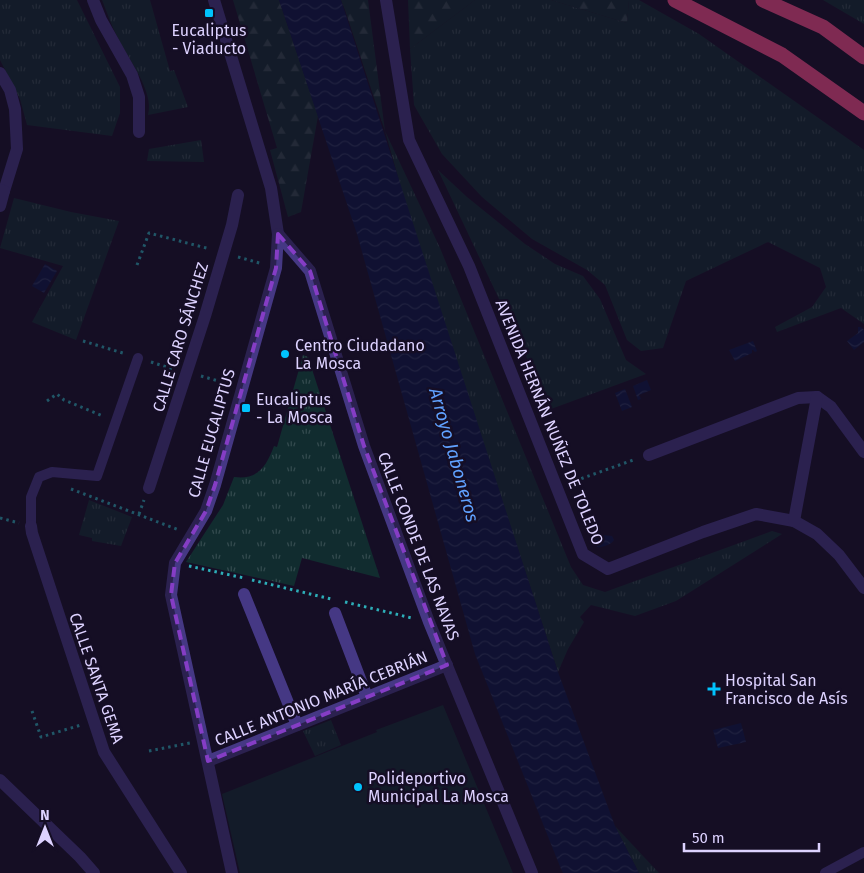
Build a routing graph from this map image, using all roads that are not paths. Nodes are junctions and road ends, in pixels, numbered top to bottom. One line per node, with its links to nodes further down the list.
1 (94, 0): 9 (street)
2 (214, 0): 13 (street, CALLE EUCALIPTUS)
3 (386, 0): 19 (street, AVENIDA HERNÁN NUÑEZ DE TOLEDO)
4 (675, 0): 8 (highway)
5 (764, 0): 6 (highway)
6 (864, 57)
7 (0, 73): 10 (street)
8 (864, 113)
9 (139, 132)
10 (2, 191): 12 (street)
11 (238, 195): 18 (street, CALLE CARO SÁNCHEZ)
12 (0, 206)
13 (278, 234): 24 (street, CALLE CONDE DE LAS NAVAS); 27 (street, CALLE EUCALIPTUS)
14 (138, 358): 20 (lane, CALLE SANTA GEMA)
15 (817, 397): 16 (street); 17 (street); 19 (street)
16 (864, 452)
17 (649, 455)
18 (149, 488)
19 (794, 521): 21 (street, AVENIDA HERNÁN NUÑEZ DE TOLEDO)
20 (26, 524): 31 (street, CALLE SANTA GEMA)
21 (864, 588)
22 (244, 594): 26 (street)
23 (335, 613): 25 (street)
24 (447, 665): 25 (street, CALLE ANTONIO MARÍA CEBRIÁN); 33 (street, CALLE CONDE DE LAS NAVAS)
25 (367, 697): 26 (street, CALLE ANTONIO MARÍA CEBRIÁN)
26 (297, 725): 27 (street, CALLE ANTONIO MARÍA CEBRIÁN)
27 (208, 761): 32 (street, CALLE EUCALIPTUS)
28 (0, 780): 30 (street)
29 (864, 852): 34 (lane)
30 (94, 873)
31 (181, 873)
32 (232, 873)
33 (532, 873)
34 (825, 873)

